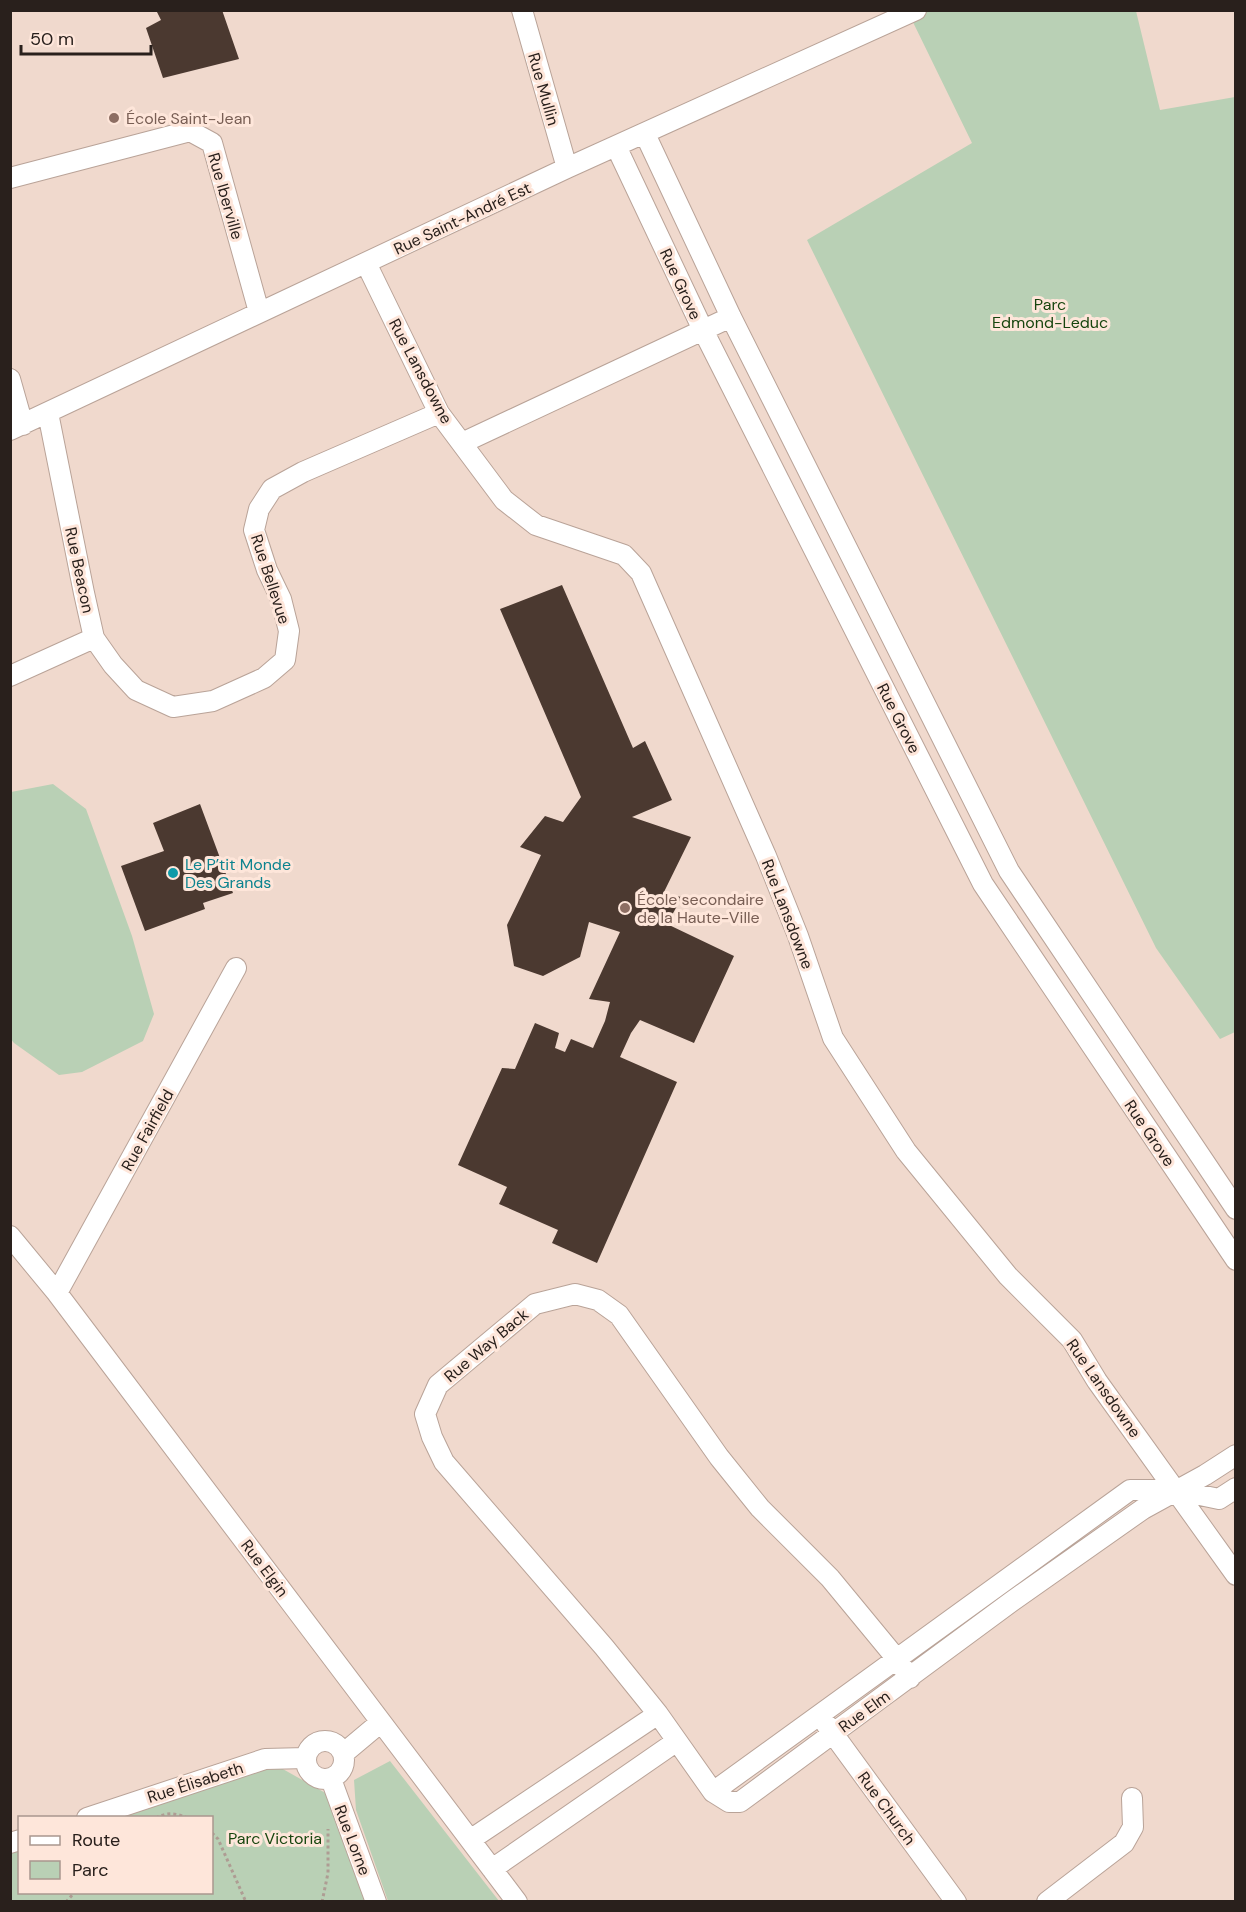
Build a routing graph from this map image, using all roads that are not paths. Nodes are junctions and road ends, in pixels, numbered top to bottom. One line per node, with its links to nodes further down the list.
1 (522, 10): 5 (street, Rue Mullin)
2 (916, 10): 3 (street, Rue Saint-André Est)
3 (645, 134): 4 (street, Rue Saint-André Est); 9 (street, Rue Grove)
4 (615, 146): 5 (street, Rue Saint-André Est); 10 (street, Rue Grove)
5 (567, 168): 7 (street, Rue Saint-André Est)
6 (10, 178): 8 (street, Rue Iberville)
7 (366, 263): 8 (street, Rue Saint-André Est); 13 (street, Rue Lansdowne)
8 (260, 312): 12 (street, Rue Saint-André Est)
9 (731, 317): 10 (street); 19 (street, Rue Grove)
10 (703, 330): 15 (street); 21 (street, Rue Grove)
11 (10, 379): 14 (street)
12 (48, 413): 14 (street, Rue Saint-André Est); 16 (street, Rue Beacon)
13 (440, 413): 15 (street, Rue Lansdowne); 16 (street, Rue Bellevue)
14 (16, 427)
15 (462, 443): 25 (street, Rue Lansdowne)
16 (94, 638): 17 (street)
17 (10, 676)
18 (236, 968): 22 (street, Rue Fairfield)
19 (1236, 1209)
20 (10, 1236): 22 (street, Rue Elgin)
21 (1236, 1260)
22 (57, 1293): 33 (street, Rue Elgin)
23 (1236, 1455): 25 (street, Rue Elm)
24 (1236, 1488): 25 (street, Rue Elm)
25 (1176, 1490): 26 (street, Rue Lansdowne); 27 (street, Rue Elm); 28 (street, Rue Elm)
26 (1236, 1575)
27 (998, 1585): 28 (street); 29 (street, Rue Elm)
28 (1011, 1602): 30 (street, Rue Elm)
29 (896, 1658): 30 (street, Rue Way Back); 31 (street, Rue Way Back); 32 (street, Rue Elm)
30 (910, 1678): 34 (street, Rue Elm)
31 (658, 1714): 35 (street); 38 (street)
32 (819, 1714): 34 (street, Rue Church); 40 (street, Rue Elm)
33 (381, 1722): 36 (street); 44 (street, Rue Elgin)
34 (833, 1733): 40 (street, Rue Elm); 48 (street, Rue Church)
35 (678, 1740): 40 (street); 41 (street)
36 (344, 1753): 37 (street); 39 (street)
37 (306, 1758): 39 (street); 43 (street, Rue Élisabeth)
38 (580, 1768): 41 (street); 44 (street)
39 (331, 1779): 46 (street, Rue Lorne)
40 (714, 1792)
41 (600, 1794): 45 (street)
42 (1132, 1798): 49 (street)
43 (93, 1816)
44 (470, 1840): 45 (street, Rue Elgin)
45 (492, 1869): 47 (street, Rue Elgin)
46 (376, 1902)
47 (517, 1902)
48 (956, 1902)
49 (1047, 1902)

